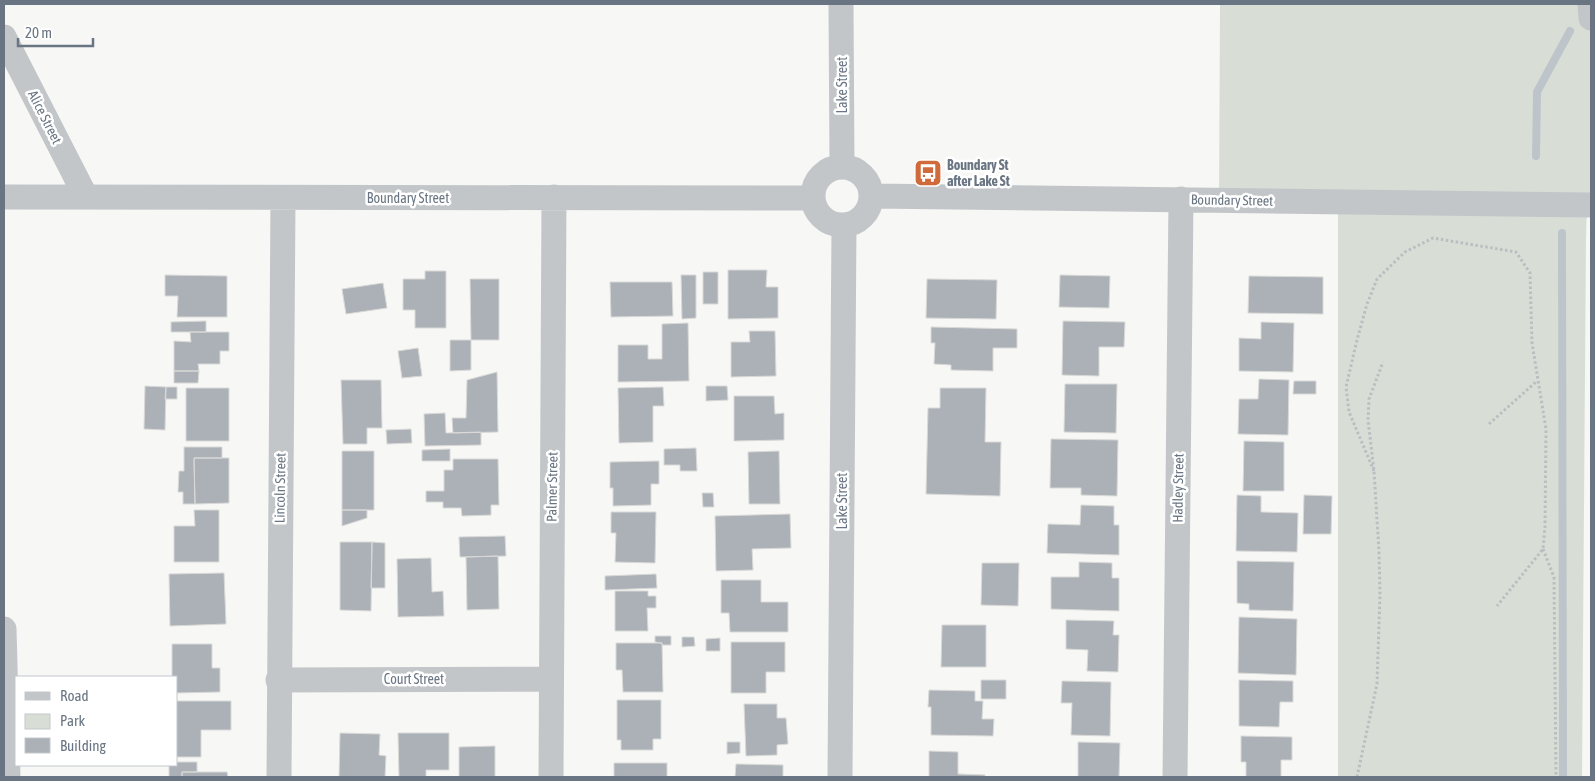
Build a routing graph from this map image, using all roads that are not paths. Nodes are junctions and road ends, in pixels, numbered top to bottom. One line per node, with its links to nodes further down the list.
1 (842, 4): 5 (street, Lake Street)
2 (1590, 4): 3 (street)
3 (1591, 18)
4 (4, 36): 9 (street, Alice Street)
5 (842, 166): 6 (street); 11 (street)
6 (872, 196): 12 (street, Boundary Street); 14 (street)
7 (4, 197): 9 (street, Boundary Street)
8 (554, 197): 10 (street, Boundary Street); 11 (street, Boundary Street); 16 (street, Palmer Street)
9 (86, 198): 10 (street, Boundary Street)
10 (283, 198): 17 (street, Lincoln Street)
11 (813, 198): 14 (street)
12 (1181, 199): 13 (street, Boundary Street); 22 (street, Hadley Street)
13 (1591, 205)
14 (844, 225): 21 (street, Lake Street)
15 (4, 629): 18 (street)
16 (550, 679): 17 (street, Court Street); 20 (street, Palmer Street)
17 (278, 680): 19 (street, Lincoln Street)
18 (8, 777)
19 (278, 777)
20 (550, 777)
21 (840, 777)
22 (1175, 777)

